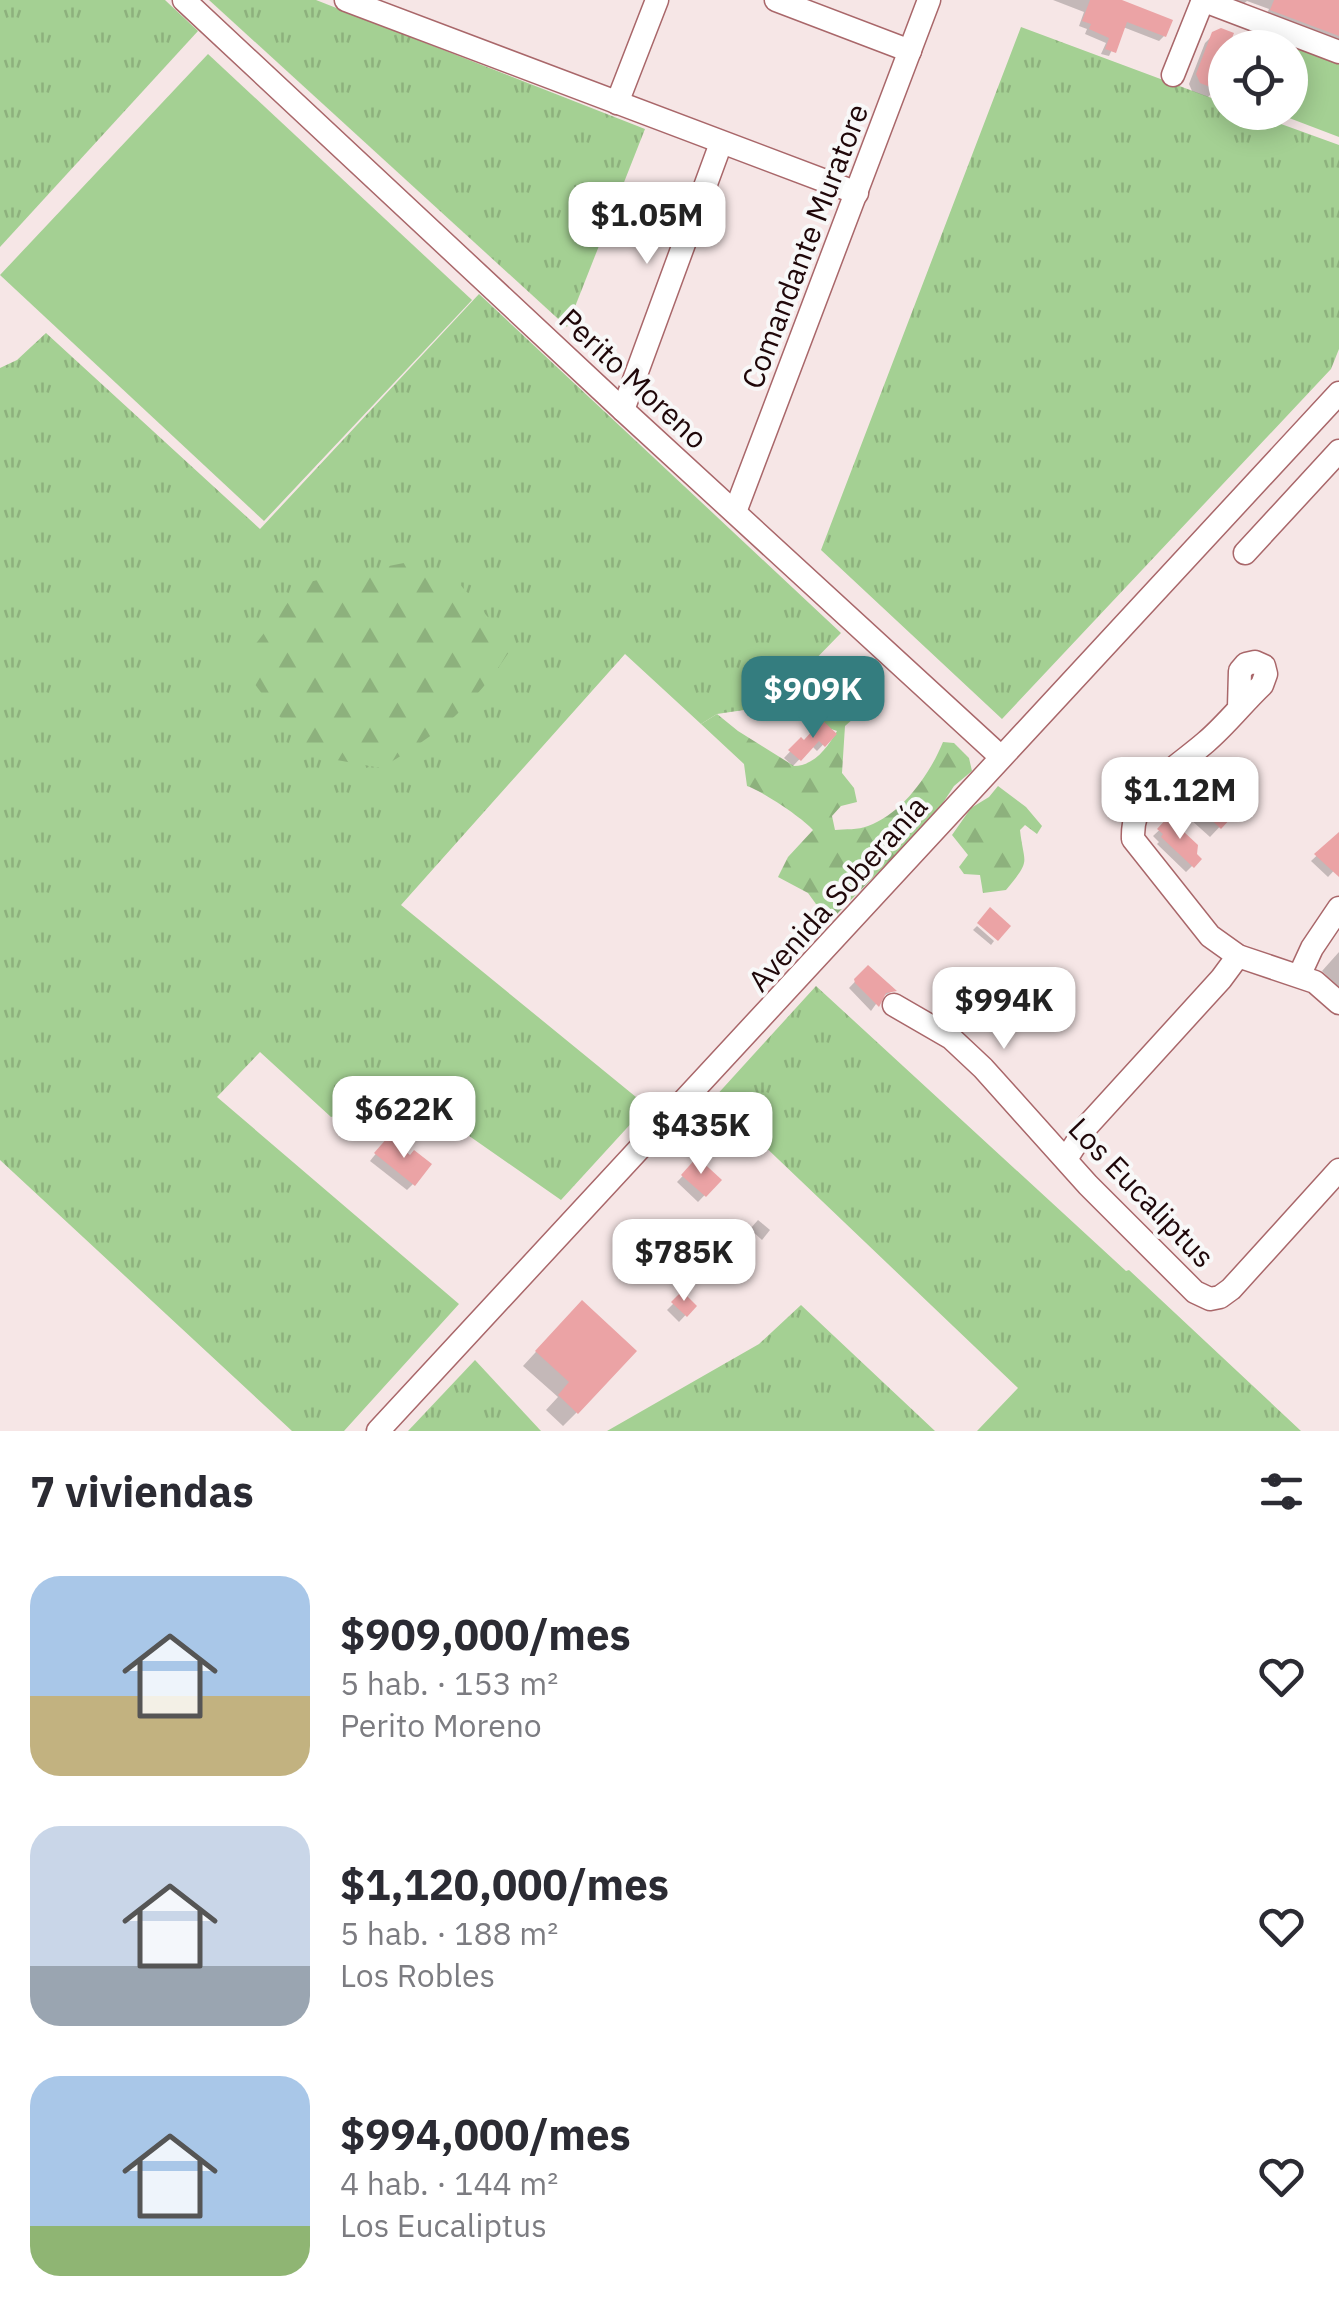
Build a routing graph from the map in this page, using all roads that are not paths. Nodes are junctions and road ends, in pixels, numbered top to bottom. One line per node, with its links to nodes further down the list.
1 (184, 0): 15 (street, Perito Moreno)
2 (346, 0): 7 (street)
3 (656, 0): 11 (street)
4 (776, 0): 8 (street)
5 (929, 0): 8 (street, Comandante Muratore)
6 (1203, 0): 9 (street); 10 (street)
7 (376, 5): 11 (street)
8 (910, 51): 13 (street, Comandante Muratore)
9 (1339, 52)
10 (1172, 75)
11 (617, 103): 12 (street)
12 (722, 143): 13 (street); 15 (street)
13 (856, 193): 17 (street, Comandante Muratore)
14 (1339, 393): 20 (street, Avenida Soberanía)
15 (623, 410): 17 (street, Perito Moreno)
16 (1339, 451): 18 (street)
17 (736, 512): 20 (street, Perito Moreno)
18 (1245, 553)
19 (1239, 707): 22 (street)
20 (1001, 757): 28 (street, Avenida Soberanía)
21 (1339, 908): 23 (street)
22 (1238, 956): 23 (street); 26 (street)
23 (1300, 974): 24 (street)
24 (1339, 1003)
25 (894, 1005): 26 (street, Los Eucaliptus)
26 (1066, 1159): 27 (street, Los Eucaliptus)
27 (1339, 1170)
28 (378, 1431)

